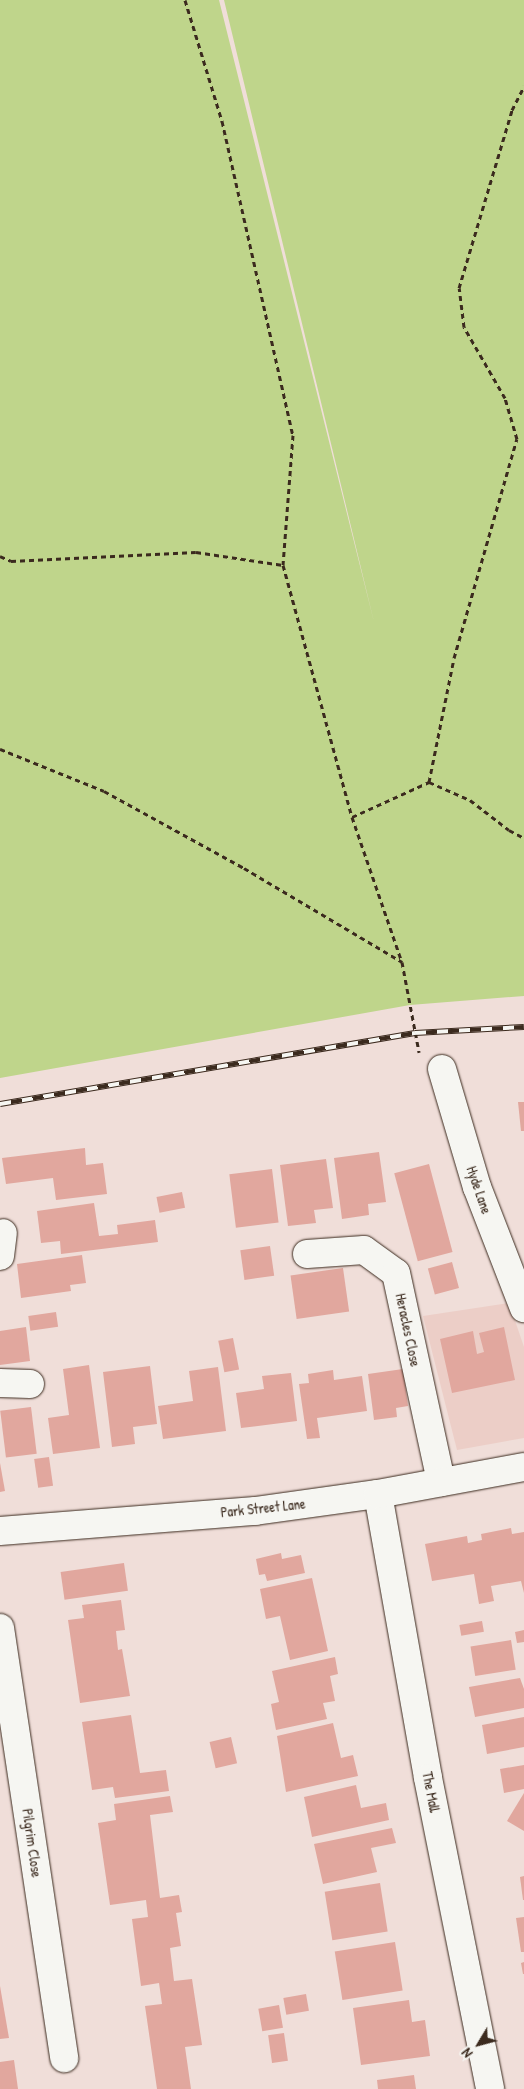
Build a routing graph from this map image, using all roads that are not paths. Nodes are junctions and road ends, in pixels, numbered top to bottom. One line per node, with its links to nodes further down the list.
1 (442, 1069): 3 (street, Hyde Lane)
2 (307, 1254): 7 (street, Heracles Close)
3 (524, 1308)
4 (0, 1383): 5 (street)
5 (30, 1384)
6 (524, 1467): 7 (street, Park Street Lane)
7 (441, 1482): 8 (street, Park Street Lane)
8 (378, 1494): 9 (street, Park Street Lane); 12 (street, The Mall)
9 (0, 1531)
10 (0, 1628): 11 (street, Pilgrim Close)
11 (64, 2058)
12 (490, 2089)

